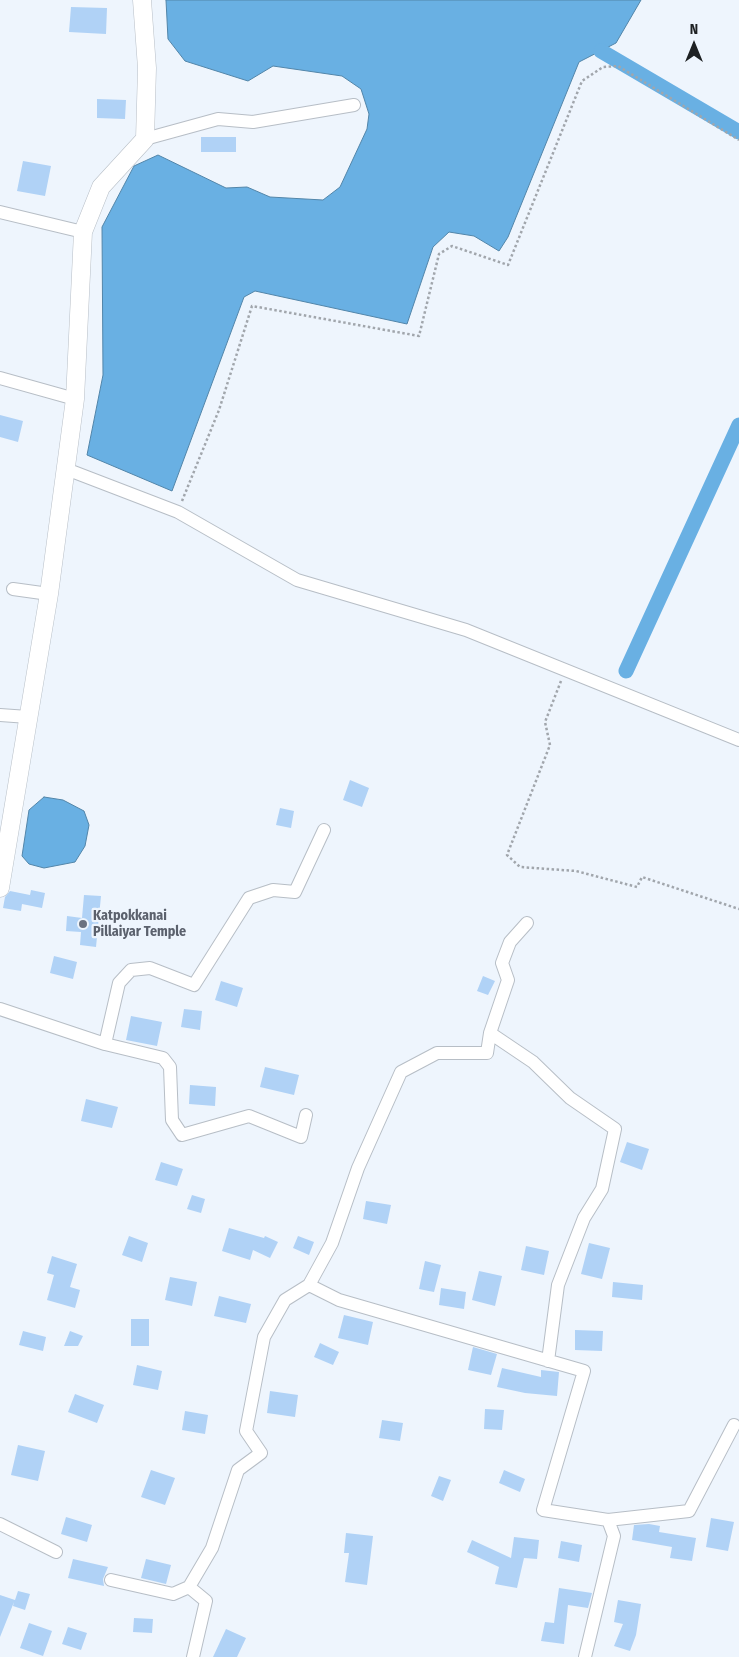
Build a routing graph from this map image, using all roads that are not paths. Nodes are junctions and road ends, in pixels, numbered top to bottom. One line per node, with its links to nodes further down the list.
1 (142, 0): 3 (street)
2 (354, 105): 3 (street)
3 (145, 139): 5 (street)
4 (0, 212): 5 (street)
5 (83, 232): 7 (street)
6 (0, 378): 7 (street)
7 (75, 399): 8 (street)
8 (66, 469): 10 (street); 13 (street)
9 (13, 589): 10 (street)
10 (49, 594): 12 (street)
11 (0, 715): 12 (street)
12 (28, 717): 15 (street)
13 (739, 740)
14 (324, 830): 19 (street)
15 (0, 888)
16 (527, 922): 18 (street)
17 (0, 1009): 19 (street)
18 (490, 1032): 21 (street); 22 (street)
19 (106, 1044): 20 (street)
20 (306, 1116)
21 (309, 1285): 22 (street); 28 (street)
22 (548, 1361): 24 (street)
23 (734, 1425): 24 (street)
24 (608, 1520): 30 (street)
25 (0, 1524): 26 (street)
26 (56, 1552)
27 (111, 1580): 28 (street)
28 (189, 1587): 29 (street)
29 (193, 1657)
30 (585, 1657)

